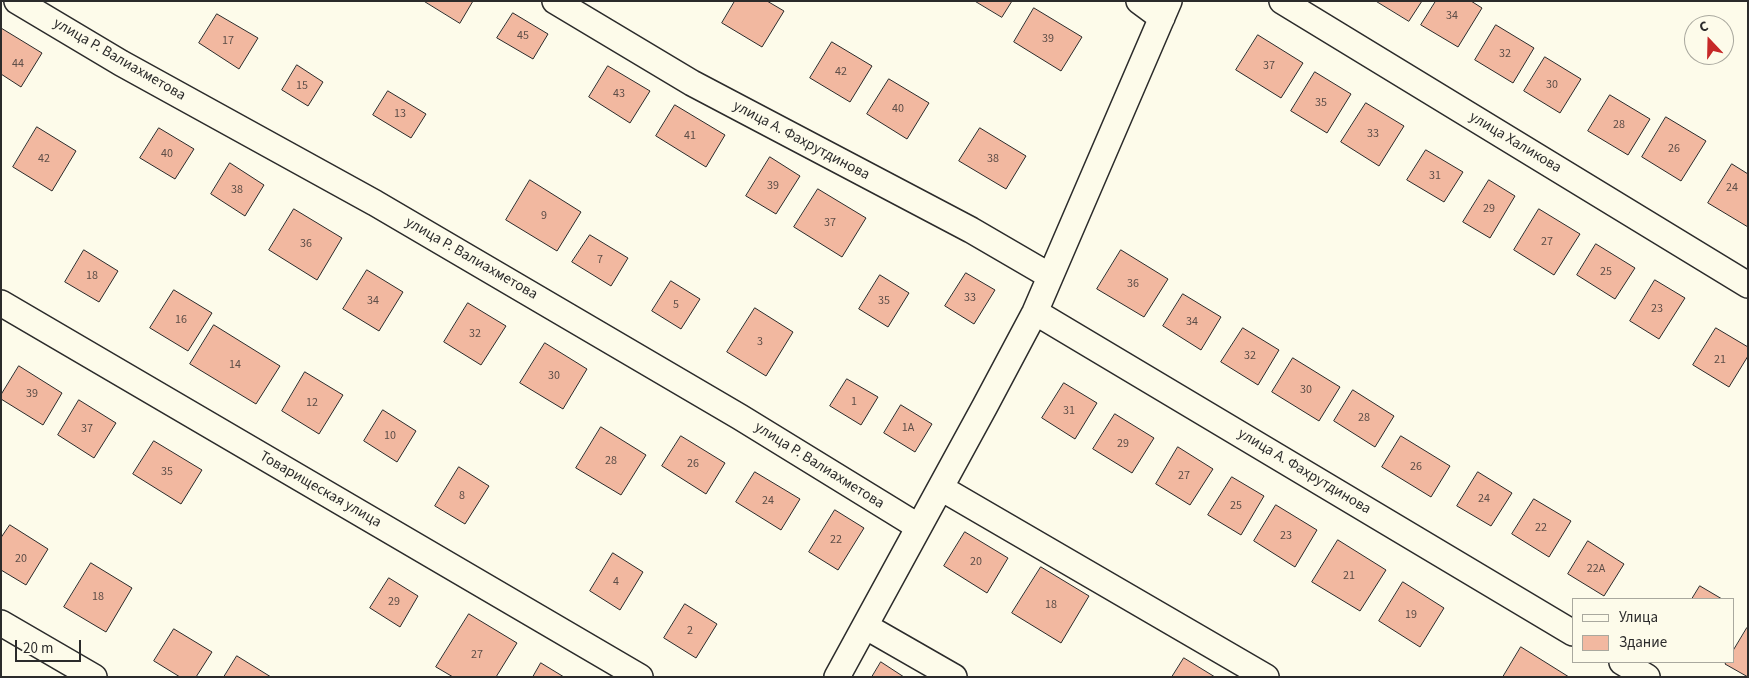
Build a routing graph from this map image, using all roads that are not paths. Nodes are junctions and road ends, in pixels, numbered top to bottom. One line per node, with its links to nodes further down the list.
1 (17, 1): 11 (street, улица Р. Валиахметова)
2 (555, 1): 6 (street, улица А. Фахрутдинова)
3 (1139, 1): 5 (street)
4 (1282, 1): 7 (street, улица Халикова)
5 (1165, 10): 6 (street)
6 (1050, 276): 9 (street)
7 (1748, 285)
8 (1, 303): 17 (street, Товарищеская улица)
9 (1035, 312): 10 (street); 14 (street, улица А. Фахрутдинова)
10 (941, 488): 11 (street); 20 (street)
11 (919, 527): 13 (street)
12 (1, 623): 16 (street)
13 (865, 626): 18 (street); 19 (street)
14 (1572, 632)
15 (1624, 663): 21 (street)
16 (94, 677)
17 (640, 677)
18 (837, 677)
19 (954, 677)
20 (1266, 677)
21 (1647, 677)

